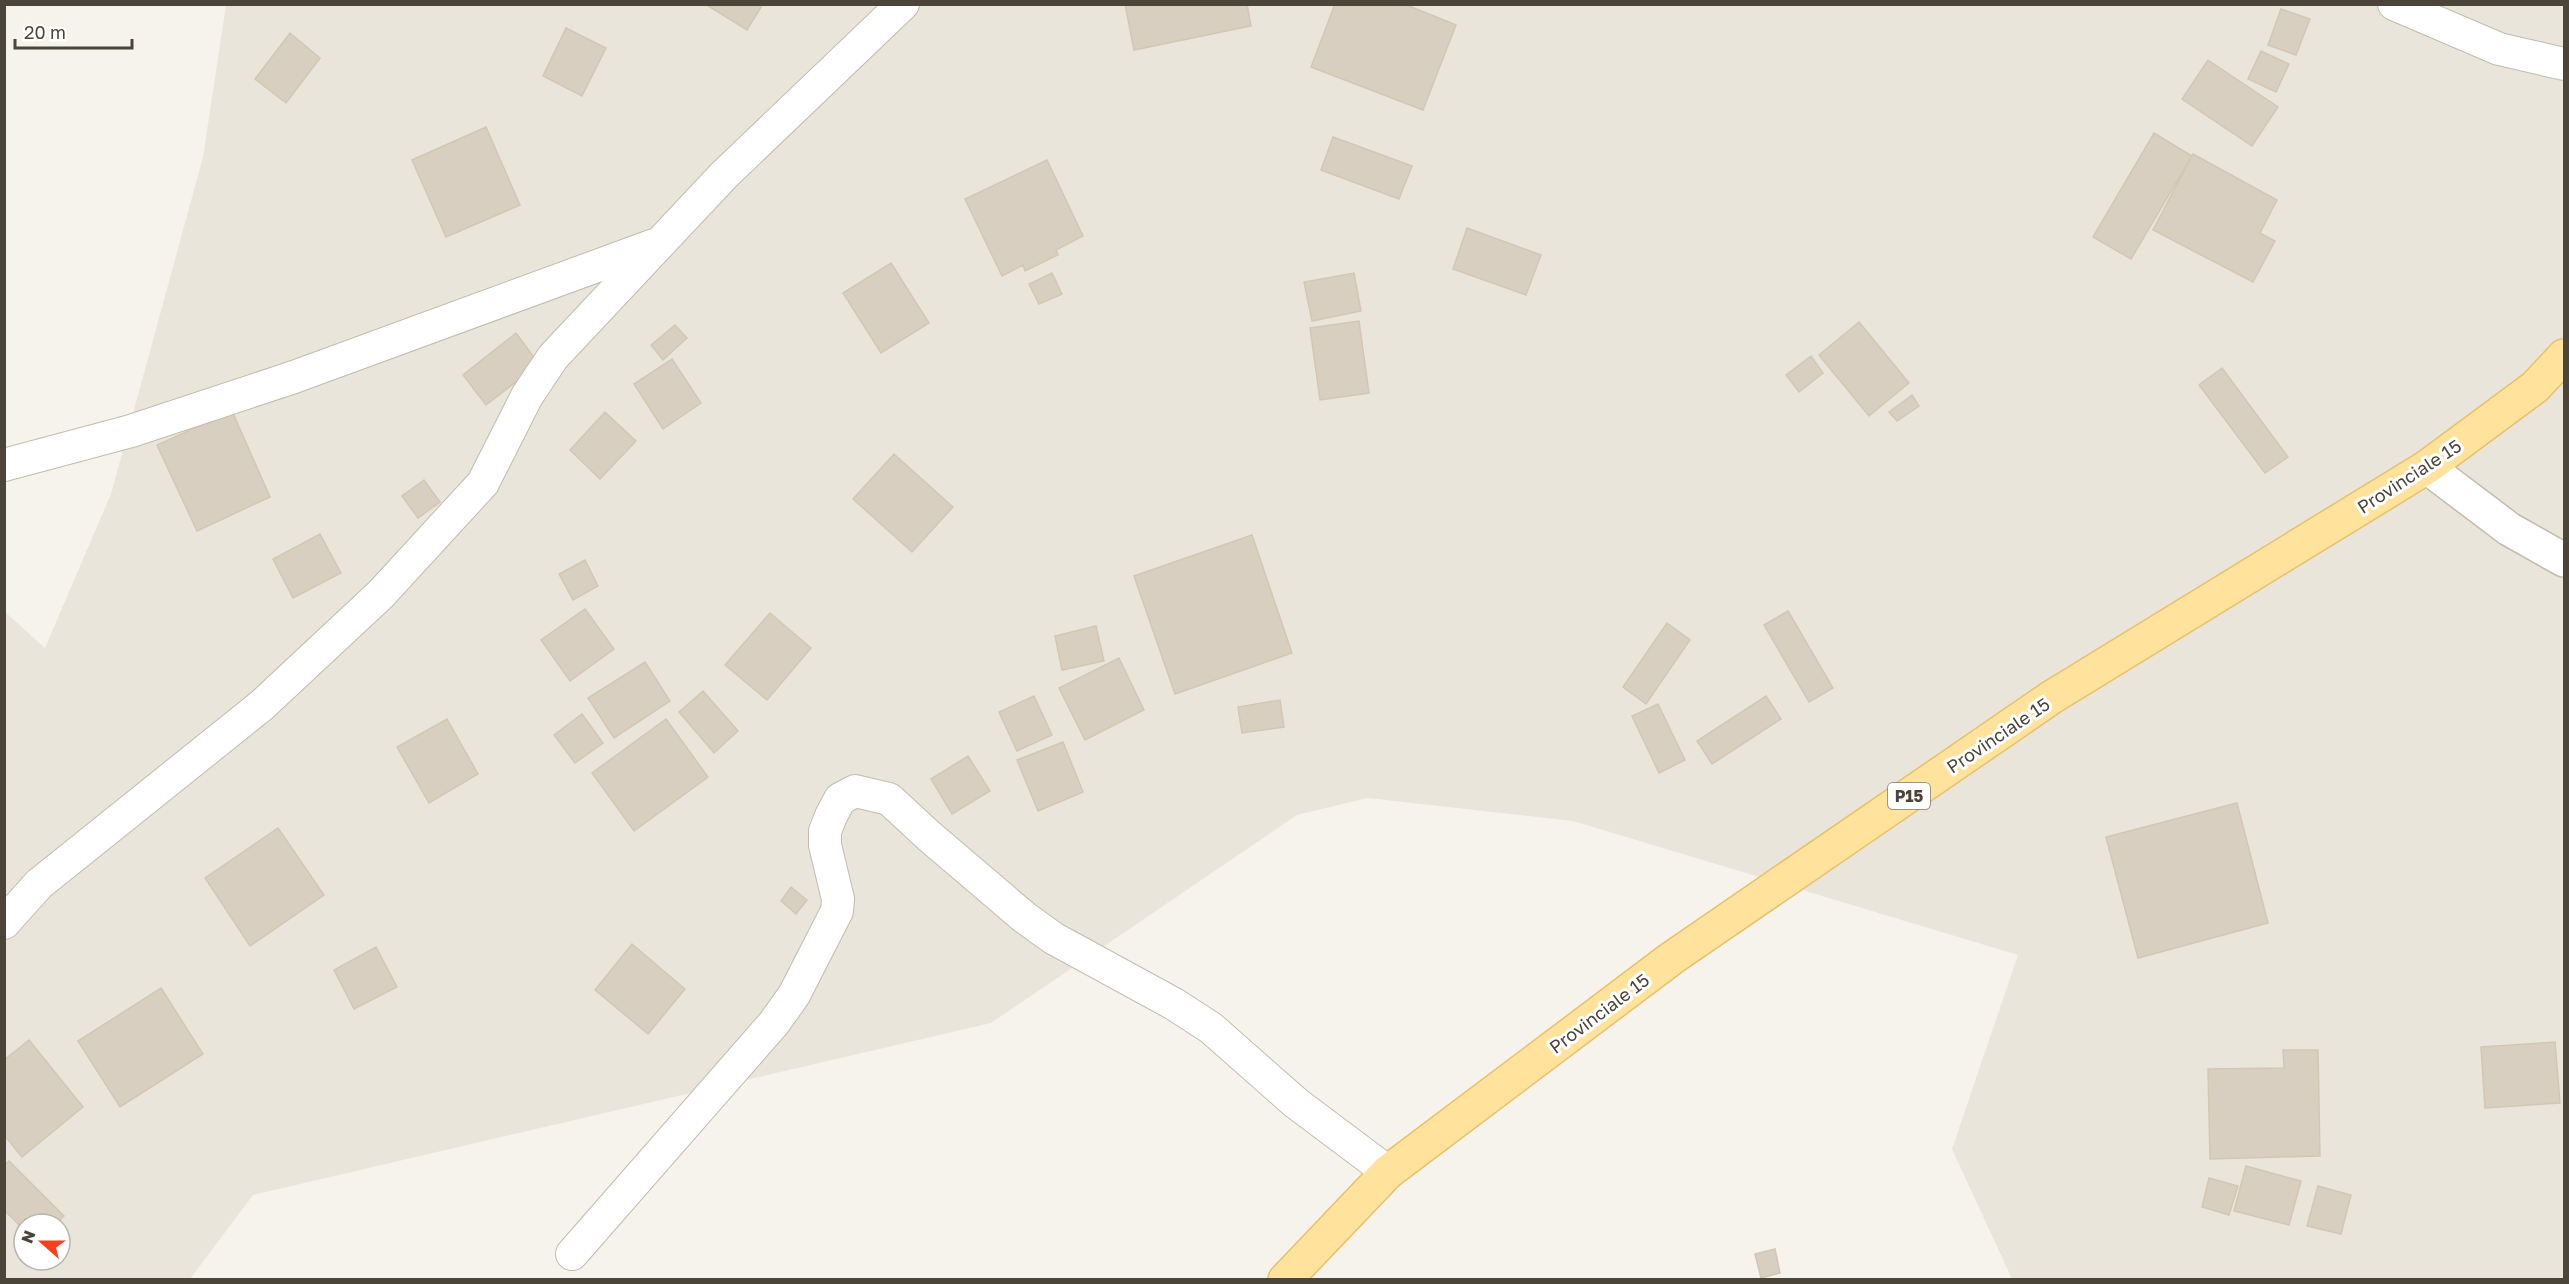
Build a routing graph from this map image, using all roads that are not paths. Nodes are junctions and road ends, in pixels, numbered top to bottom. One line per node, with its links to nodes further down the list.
1 (903, 4): 4 (street)
2 (2394, 4): 3 (street)
3 (2565, 64)
4 (660, 242): 6 (street); 9 (street)
5 (2565, 356): 7 (main road, Provinciale 15 / P15)
6 (4, 465)
7 (2427, 467): 8 (street); 10 (main road, Provinciale 15 / P15)
8 (2565, 561)
9 (4, 923)
10 (1388, 1172): 11 (street); 12 (main road, Provinciale 15 / P15)
11 (572, 1254)
12 (1285, 1280)

